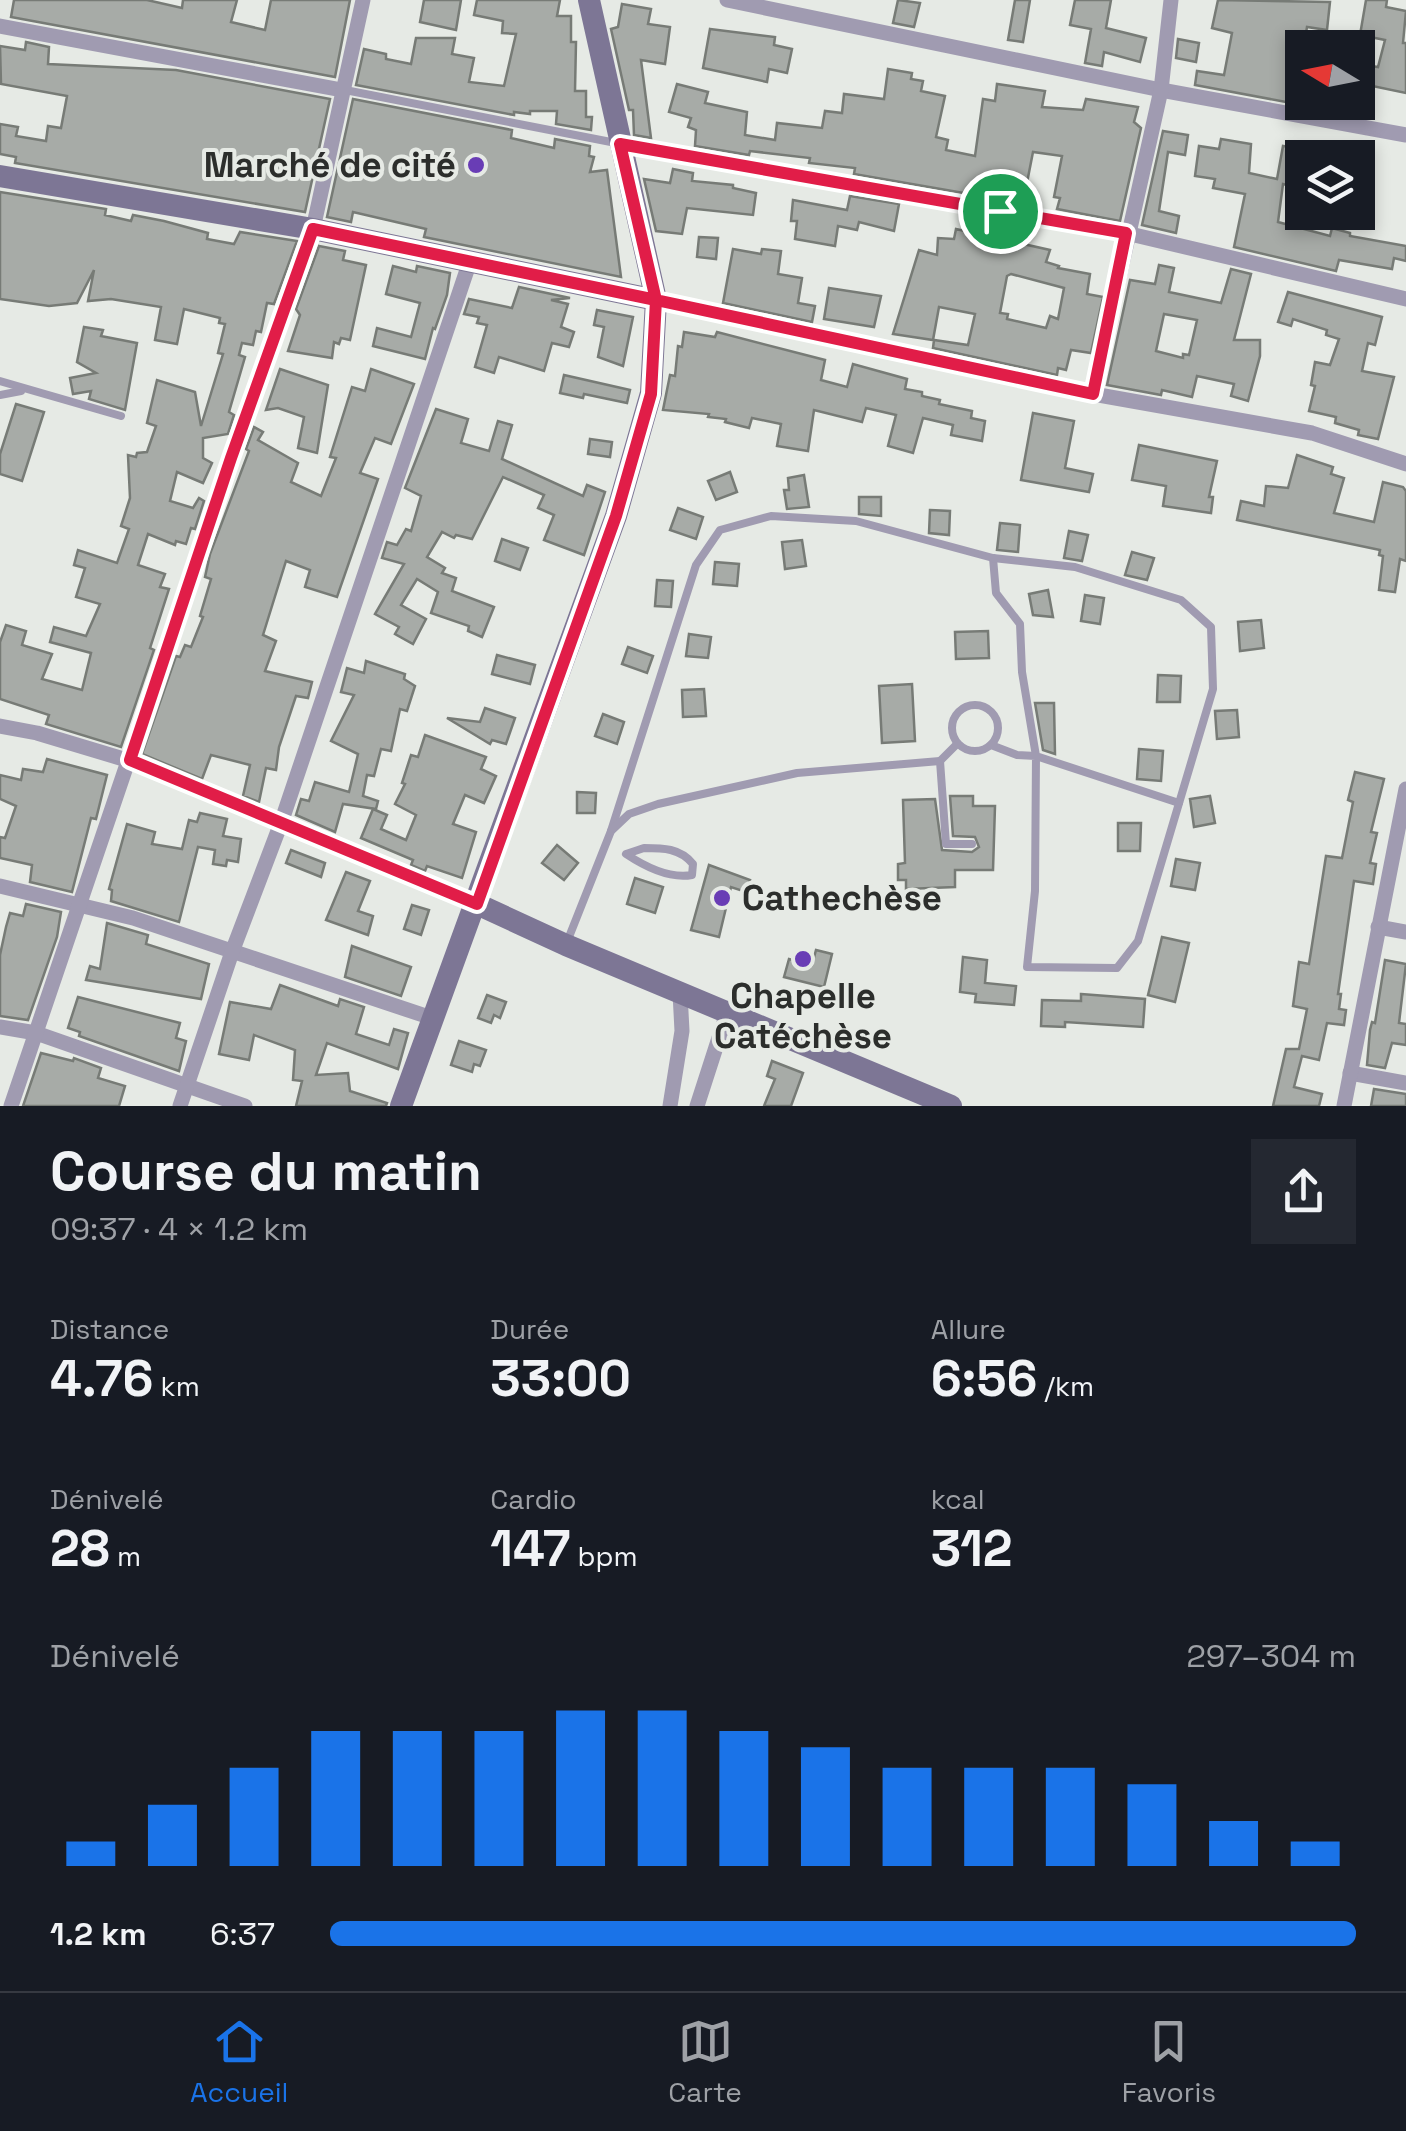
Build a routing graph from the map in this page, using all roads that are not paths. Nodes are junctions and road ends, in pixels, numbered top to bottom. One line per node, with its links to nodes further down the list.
1 (363, 0): 6 (street)
2 (589, 0): 9 (street)
3 (727, 0): 7 (street)
4 (1170, 0): 7 (street)
5 (0, 26): 6 (street)
6 (342, 90): 9 (lane); 11 (street)
7 (1161, 90): 8 (street); 12 (street)
8 (1406, 135)
9 (620, 144): 12 (street); 15 (street)
10 (0, 176): 11 (street)
11 (313, 229): 13 (street); 27 (street)
12 (1126, 233): 14 (street); 18 (street)
13 (470, 261): 15 (street); 31 (street)
14 (1406, 299)
15 (656, 300): 18 (street); 38 (street)
16 (0, 381): 17 (lane)
17 (25, 390): 19 (lane); 20 (lane)
18 (1093, 394): 21 (street)
19 (0, 395)
20 (121, 416)
21 (1406, 464)
22 (994, 558): 26 (lane); 30 (lane); 32 (lane)
23 (0, 726): 27 (street)
24 (958, 744): 25 (lane); 25 (lane); 28 (lane)
25 (991, 745): 26 (lane)
26 (1036, 756): 30 (lane); 30 (lane)
27 (130, 760): 31 (street); 37 (street)
28 (940, 762): 32 (lane); 33 (lane)
29 (1406, 789): 39 (street)
30 (1179, 803)
31 (280, 822): 38 (street); 42 (street)
32 (611, 831): 34 (lane)
33 (972, 844)
34 (604, 848): 35 (lane); 41 (lane)
35 (626, 854): 35 (lane)
36 (0, 886): 37 (street)
37 (80, 904): 42 (street); 47 (street)
38 (477, 904): 41 (street); 45 (street)
39 (1378, 927): 40 (street); 48 (street)
40 (1406, 932)
41 (566, 945): 43 (street)
42 (232, 952): 45 (street); 50 (street)
43 (680, 993): 44 (street); 55 (street)
44 (727, 1012): 56 (street); 57 (street)
45 (432, 1018): 54 (street)
46 (0, 1027): 47 (street)
47 (36, 1033): 50 (street); 51 (street)
48 (1350, 1072): 49 (street); 58 (street)
49 (1406, 1083)
50 (186, 1086): 52 (street); 53 (street)
51 (12, 1106)
52 (180, 1106)
53 (245, 1106)
54 (401, 1106)
55 (670, 1106)
56 (697, 1106)
57 (951, 1106)
58 (1344, 1106)

